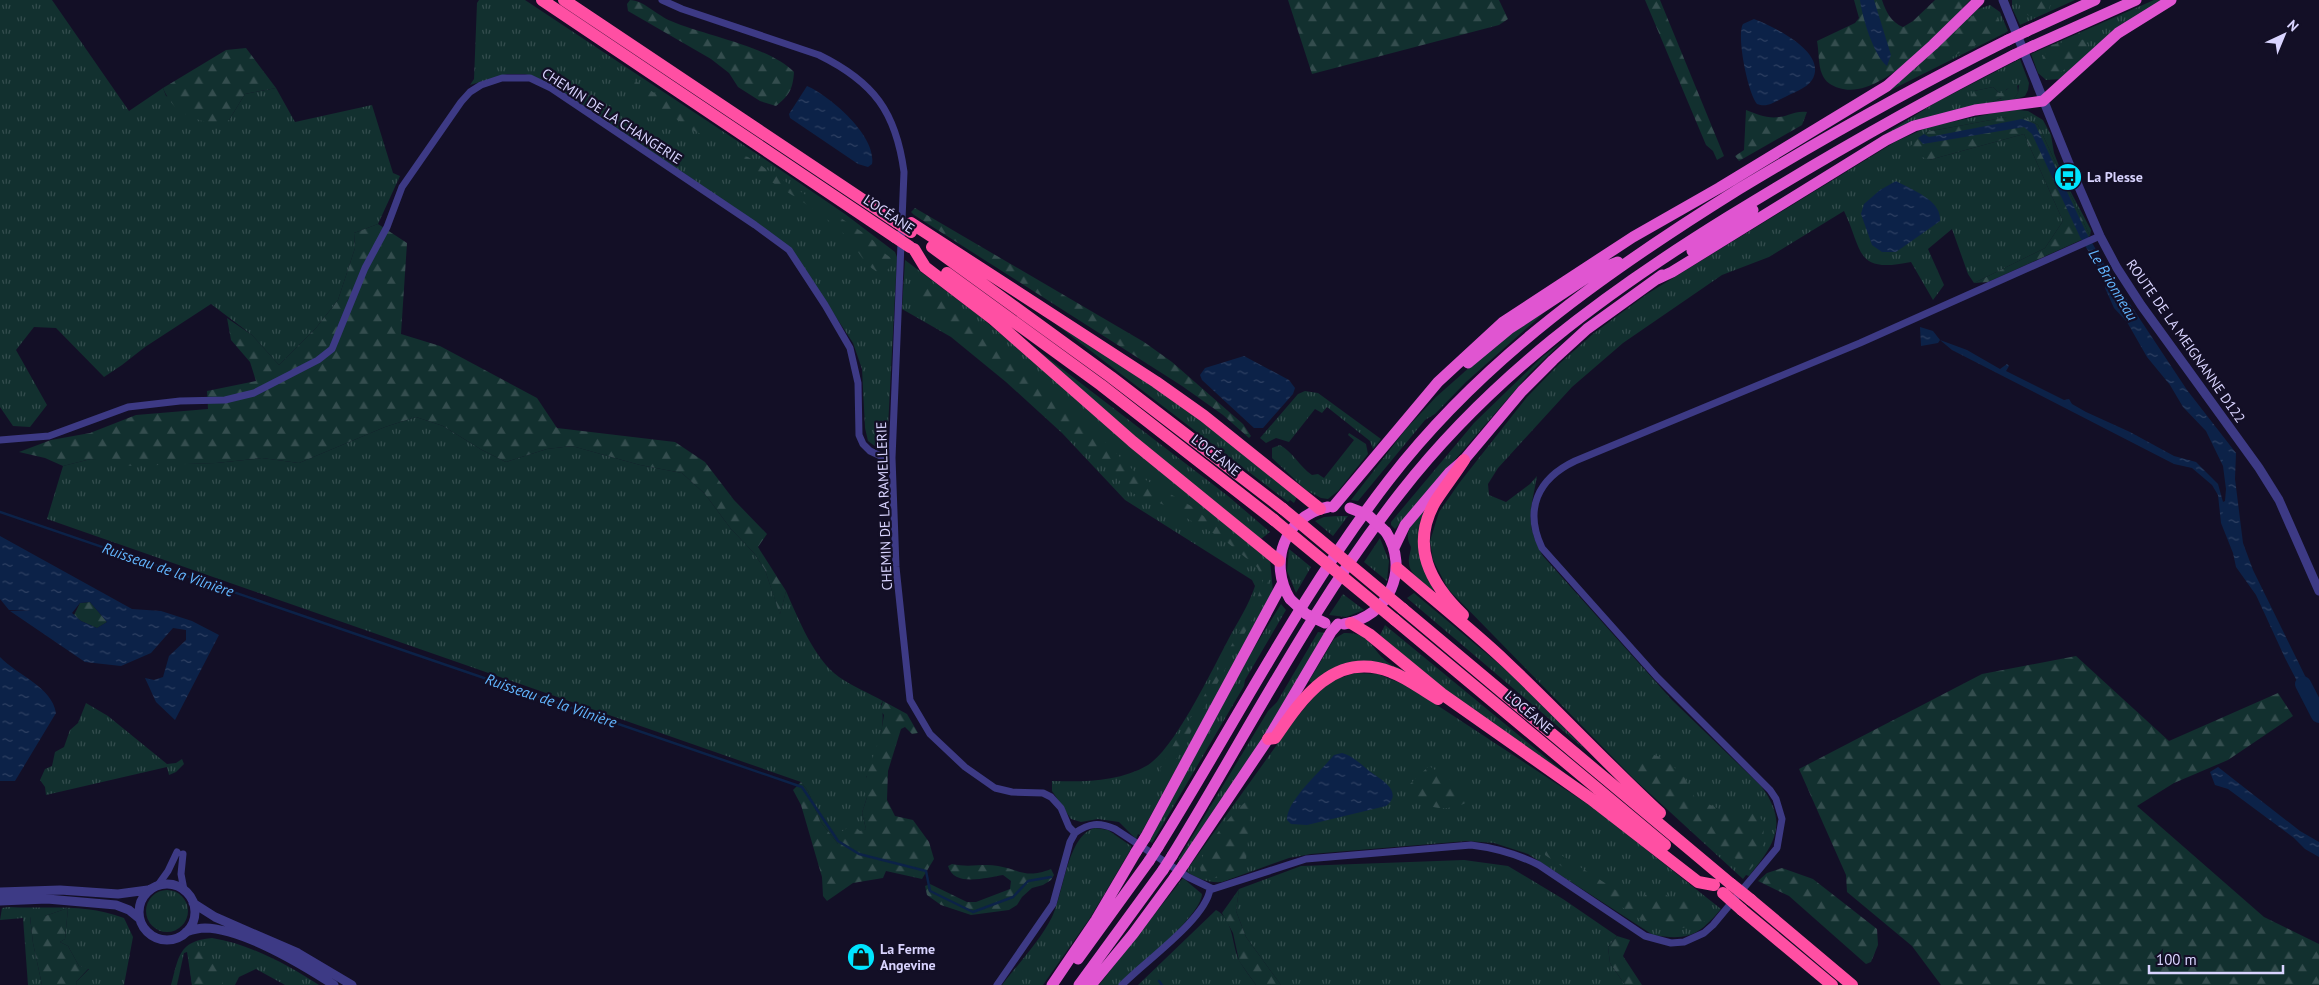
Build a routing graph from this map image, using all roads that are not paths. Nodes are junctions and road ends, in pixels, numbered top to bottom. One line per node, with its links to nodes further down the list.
1 (542, 0): 13 (highway, L’OCÉANE, bridge)
2 (564, 0): 11 (highway, L’OCÉANE, bridge)
3 (662, 0): 18 (street, CHEMIN DE LA RAMELLERIE)
4 (1979, 0): 16 (highway)
5 (2003, 0): 9 (street, ROUTE DE LA MEIGNANNE D122)
6 (2095, 0): 14 (highway, bridge)
7 (2136, 0): 10 (highway, bridge)
8 (2171, 0): 9 (highway)
9 (2043, 101): 12 (street, ROUTE DE LA MEIGNANNE D122); 15 (highway)
10 (1777, 186): 15 (highway); 48 (highway, bridge)
11 (911, 227): 20 (highway); 31 (highway, L’OCÉANE, bridge)
12 (2096, 238): 25 (street, ROUTE DE LA MEIGNANNE D122); 34 (street)
13 (912, 248): 22 (highway); 33 (highway, L’OCÉANE, bridge)
14 (1633, 257): 16 (highway); 47 (highway, bridge)
15 (1657, 279): 19 (highway)
16 (1423, 402): 20 (highway)
17 (0, 440): 18 (street, CHEMIN DE LA CHANGERIE)
18 (892, 458): 30 (street, CHEMIN DE LA RAMELLERIE)
19 (1464, 460): 21 (highway); 27 (highway)
20 (1327, 508): 21 (highway, bridge); 22 (highway)
21 (1394, 548): 23 (highway)
22 (1279, 562): 24 (highway)
23 (1397, 568): 26 (highway); 27 (highway)
24 (1282, 584): 26 (highway, bridge); 46 (highway, bridge)
25 (2319, 591)
26 (1345, 623): 28 (highway); 29 (highway)
27 (1479, 637): 31 (highway)
28 (1473, 716): 29 (highway); 33 (highway)
29 (1268, 739): 49 (highway, bridge)
30 (1075, 832): 34 (street); 45 (street)
31 (1700, 857): 33 (highway, L’OCÉANE)
32 (158, 885): 35 (street); 36 (street); 36 (street)
33 (1722, 887): 40 (highway, L’OCÉANE, bridge)
34 (1210, 889): 50 (street)
35 (148, 890): 37 (street); 41 (street)
36 (184, 890): 39 (street)
37 (0, 892)
38 (0, 901): 41 (street)
39 (193, 903): 42 (street); 44 (street)
40 (1747, 905): 51 (highway, L’OCÉANE); 52 (highway, L’OCÉANE)
41 (140, 919): 42 (street)
42 (186, 932): 43 (street)
43 (334, 985)
44 (352, 985)
45 (998, 985)
46 (1052, 985)
47 (1058, 985)
48 (1079, 985)
49 (1091, 985)
50 (1122, 985)
51 (1832, 985)
52 (1852, 985)

